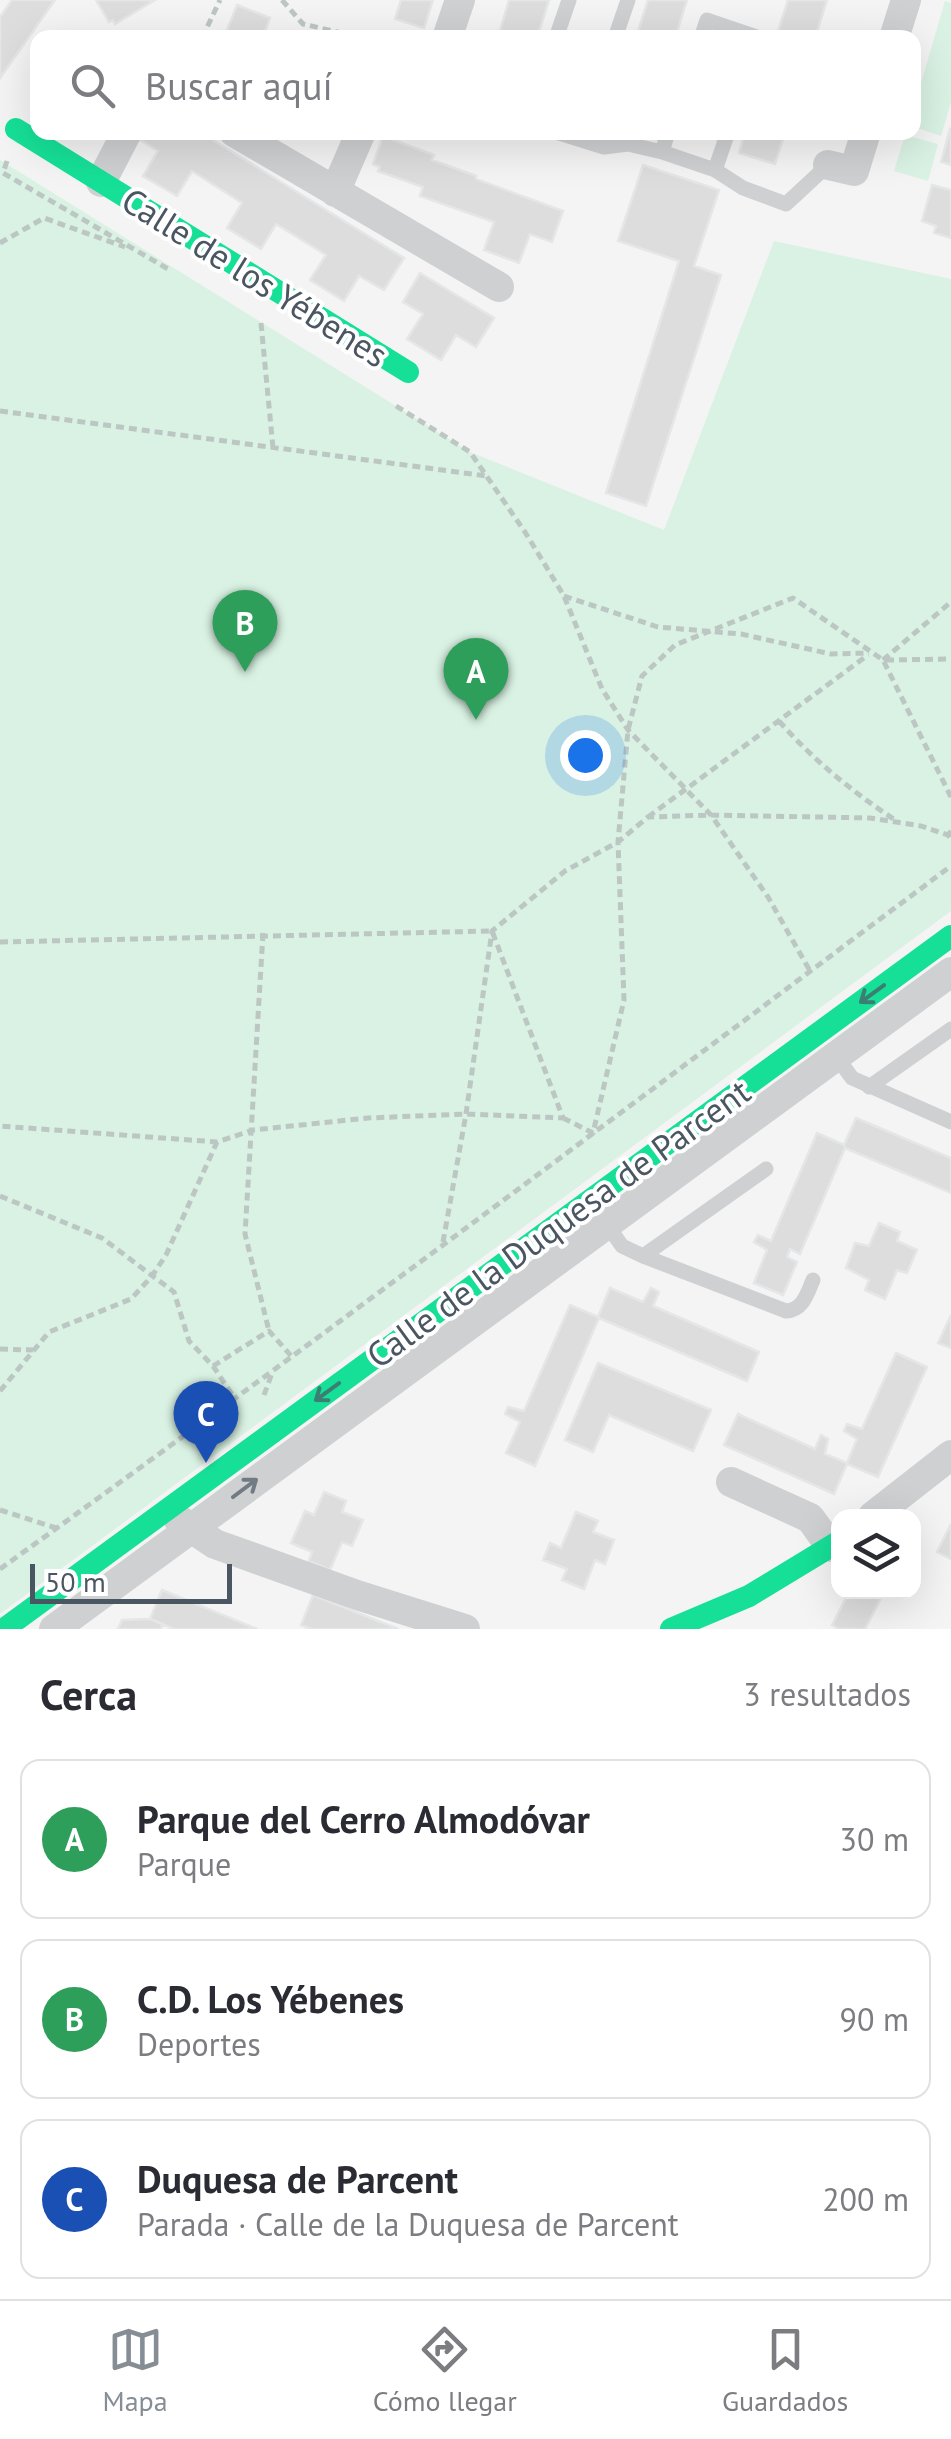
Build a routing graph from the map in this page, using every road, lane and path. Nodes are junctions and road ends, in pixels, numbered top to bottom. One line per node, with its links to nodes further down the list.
1 (220, 0): 7 (path)
2 (282, 0): 8 (path)
3 (460, 0): 9 (street)
4 (569, 0): 10 (lane)
5 (628, 0): 11 (lane)
6 (906, 0): 14 (street)
7 (206, 30)
8 (329, 30)
9 (450, 30)
10 (559, 30)
11 (618, 30)
12 (703, 30): 13 (lane)
13 (736, 30)
14 (897, 30)
15 (16, 130): 16 (street, Calle de los Yébenes)
16 (30, 139)
17 (32, 140): 28 (street, Calle de los Yébenes)
18 (124, 140): 28 (street, Calle de los Yébenes)
19 (247, 140): 29 (street)
20 (358, 140): 29 (street)
21 (589, 140): 25 (lane)
22 (666, 140): 25 (lane)
23 (725, 140): 27 (lane)
24 (864, 140): 26 (street)
25 (662, 152): 27 (lane)
26 (828, 165): 27 (lane)
27 (716, 170)
28 (101, 182): 34 (street, Calle de los Yébenes)
29 (335, 192): 32 (street)
30 (0, 243): 31 (path)
31 (138, 252)
32 (499, 288)
33 (261, 323): 37 (path)
34 (408, 372)
35 (0, 411): 37 (path)
36 (415, 418): 38 (path)
37 (274, 448): 38 (path)
38 (487, 476): 39 (path)
39 (564, 596): 41 (path); 46 (path)
40 (951, 602): 44 (path)
41 (707, 632): 42 (path); 42 (path); 46 (path)
42 (870, 653): 44 (path); 45 (path)
43 (951, 659): 44 (path)
44 (883, 660): 48 (path)
45 (779, 721): 47 (path); 51 (path)
46 (628, 730): 47 (path); 53 (path)
47 (686, 790): 49 (path); 50 (path)
48 (951, 798)
49 (711, 815): 50 (path); 51 (path); 59 (path)
50 (648, 817): 53 (path)
51 (900, 823): 52 (path)
52 (950, 835)
53 (618, 842): 55 (path); 69 (path)
54 (951, 866): 59 (path)
55 (492, 930): 56 (path); 64 (path); 65 (path)
56 (262, 933): 58 (path); 68 (path)
57 (951, 936): 89 (street, Calle de la Duquesa de Parcent, one-way to 89)
58 (0, 942)
59 (810, 971): 69 (path)
60 (951, 972): 62 (street, Calle de la Duquesa de Parcent)
61 (951, 1028): 63 (lane)
62 (836, 1056): 63 (lane); 73 (street, Calle de la Duquesa de Parcent)
63 (869, 1088): 66 (lane)
64 (466, 1114): 65 (path); 68 (path); 74 (path)
65 (562, 1118): 69 (path)
66 (951, 1122)
67 (0, 1126): 70 (path)
68 (254, 1130): 70 (path); 78 (path)
69 (593, 1133): 74 (path)
70 (217, 1142): 76 (path)
71 (766, 1169): 75 (lane)
72 (0, 1196): 76 (path)
73 (608, 1226): 75 (lane); 91 (street, Calle de la Duquesa de Parcent, one-way to 73)
74 (443, 1242): 81 (path)
75 (643, 1256): 77 (lane)
76 (152, 1276): 80 (path); 82 (path)
77 (814, 1280)
78 (269, 1332): 81 (path); 82 (path)
79 (0, 1350): 80 (path)
80 (33, 1350): 83 (path)
81 (293, 1358): 84 (path)
82 (214, 1366): 84 (path)
83 (0, 1391)
84 (234, 1396): 90 (path)
85 (951, 1455): 87 (street)
86 (731, 1482): 92 (street)
87 (882, 1509)
88 (0, 1510): 90 (path)
89 (166, 1510): 91 (street); 96 (street, Calle de la Duquesa de Parcent)
90 (56, 1528): 94 (path)
91 (190, 1530): 97 (street, Calle de la Duquesa de Parcent); 98 (street)
92 (831, 1540)
93 (831, 1546): 95 (street)
94 (0, 1569)
95 (677, 1628)
96 (4, 1629)
97 (54, 1629)
98 (465, 1629)

